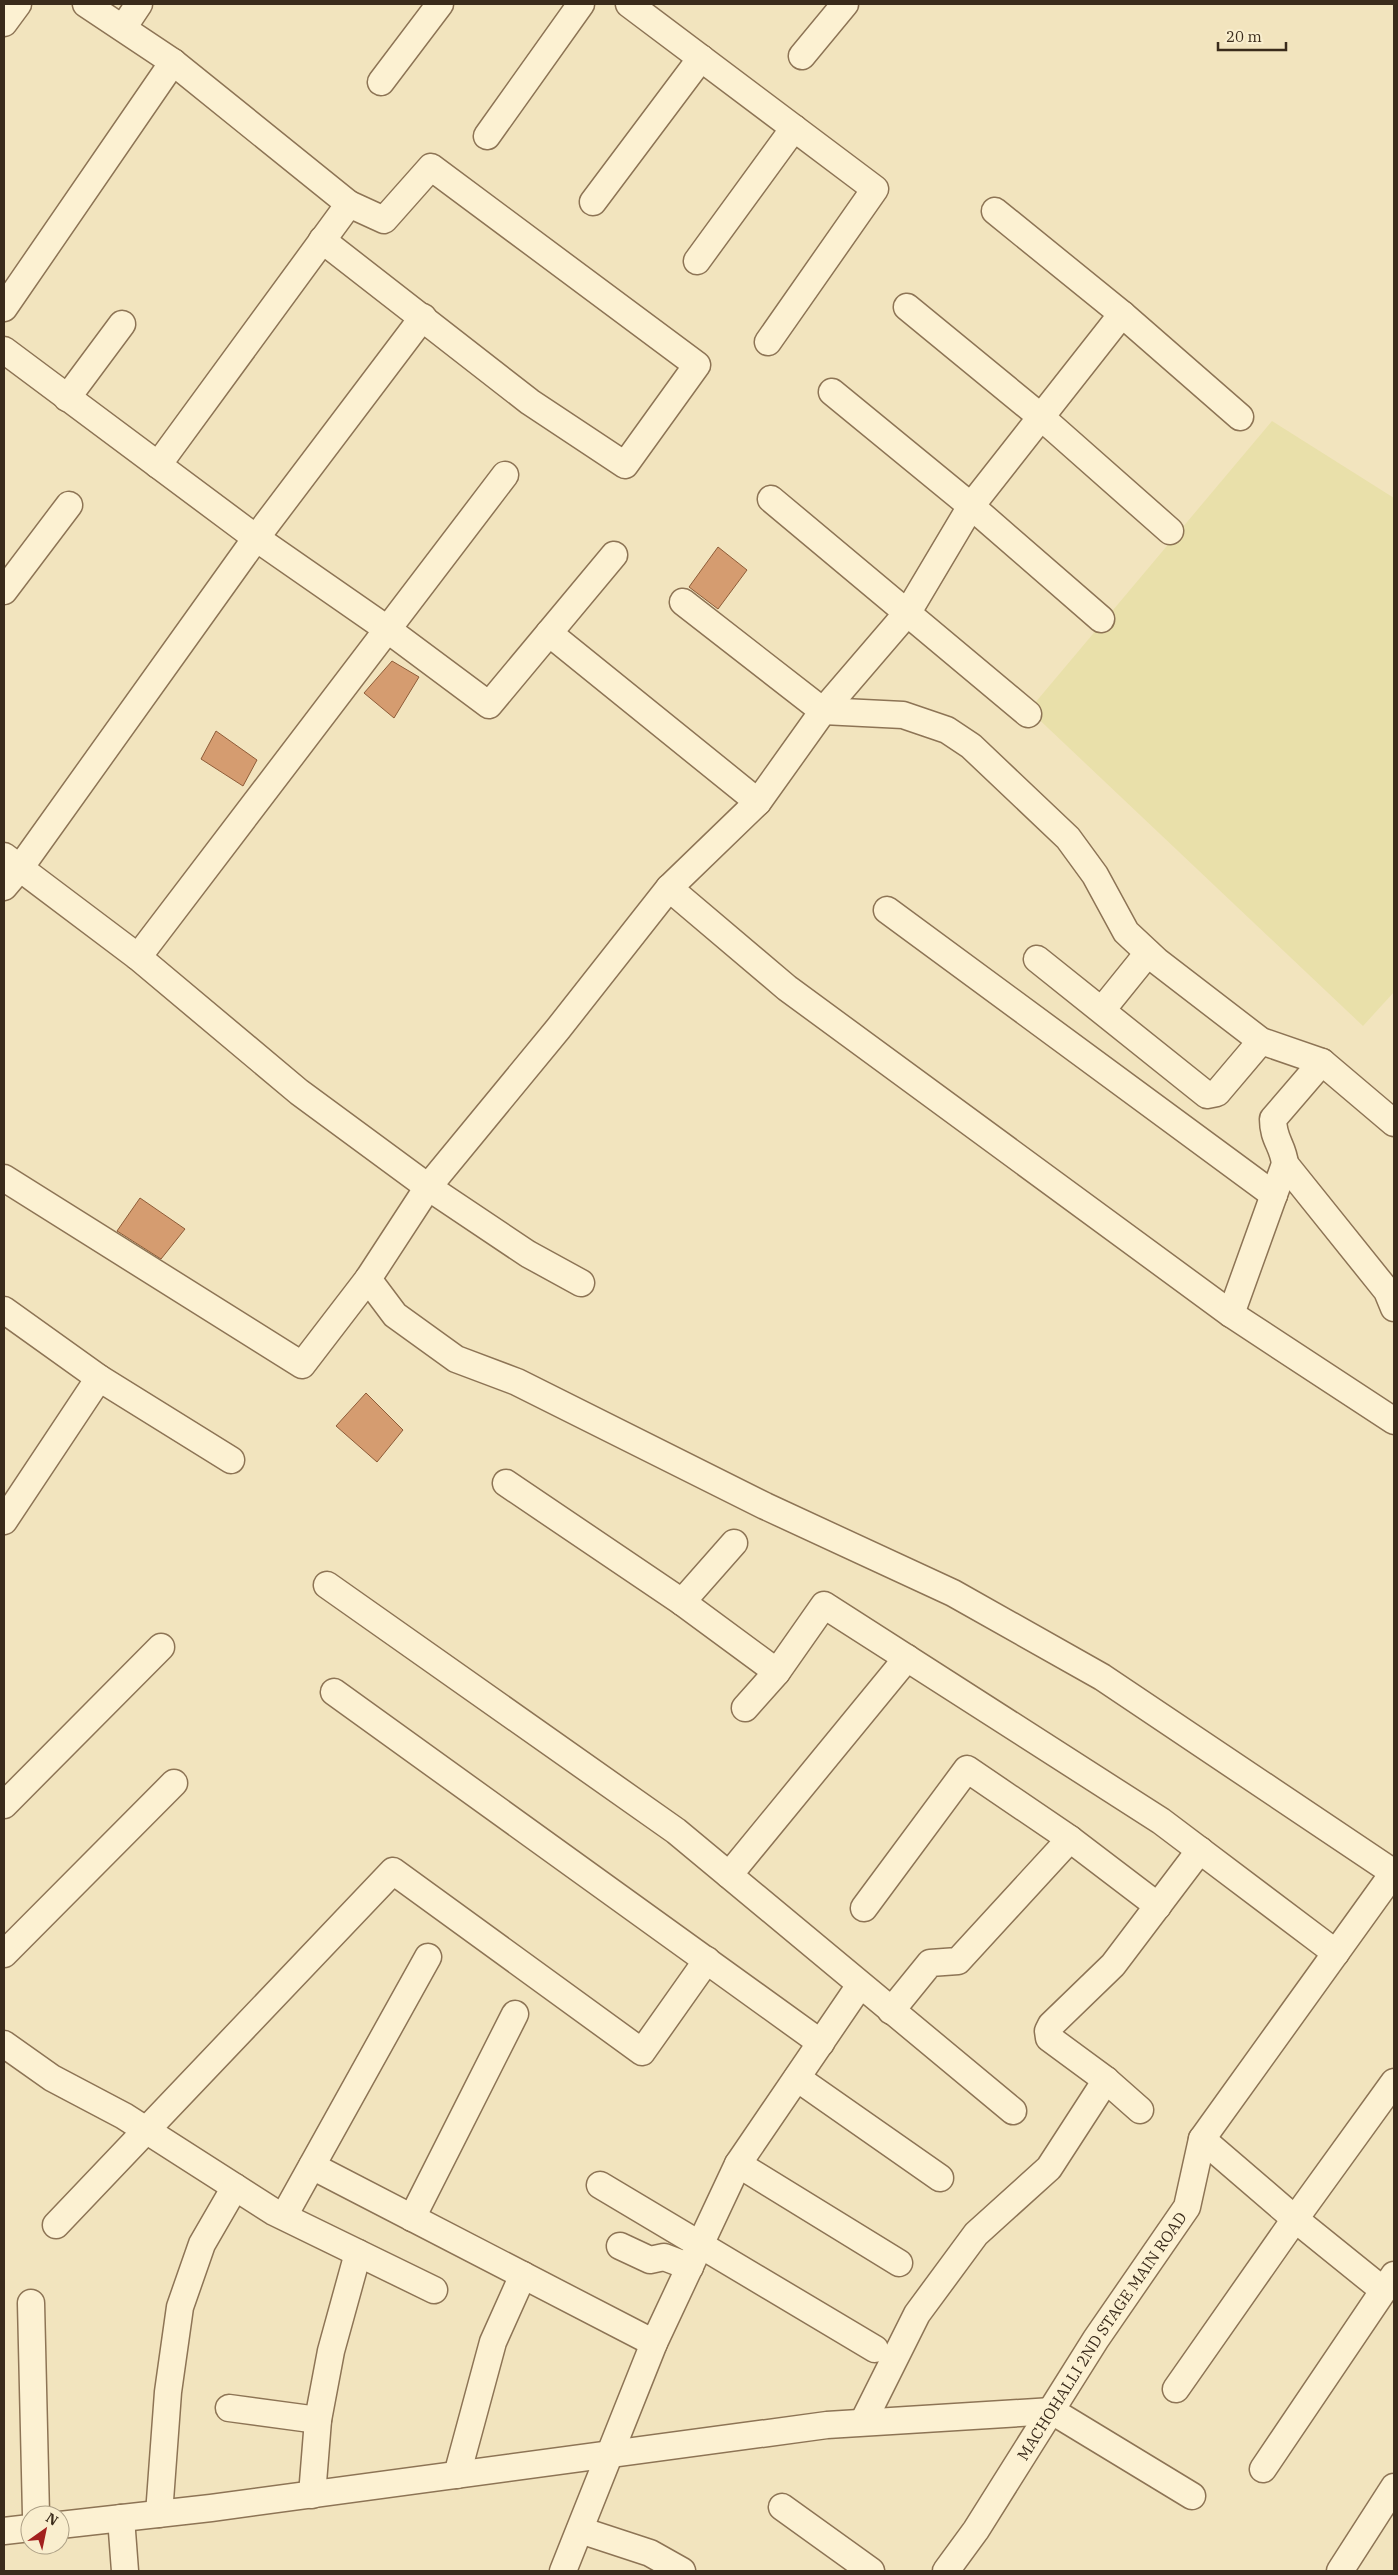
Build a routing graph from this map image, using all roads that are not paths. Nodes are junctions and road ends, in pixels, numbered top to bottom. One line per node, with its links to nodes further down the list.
1 (18, 4): 8 (street)
2 (86, 4): 9 (street)
3 (139, 4): 9 (street)
4 (440, 4): 13 (street)
5 (581, 4): 15 (street)
6 (629, 4): 11 (street)
7 (845, 4): 10 (street)
8 (4, 23)
9 (123, 28): 12 (street)
10 (802, 56)
11 (701, 58): 14 (street); 16 (street)
12 (173, 62): 17 (street); 22 (street)
13 (382, 82)
14 (794, 128): 20 (street); 26 (street)
15 (487, 136)
16 (593, 202)
17 (349, 204): 19 (street); 24 (street)
18 (995, 211): 23 (street)
19 (322, 240): 24 (street); 32 (street)
20 (696, 261)
21 (907, 307): 30 (street)
22 (4, 308)
23 (1122, 314): 30 (street); 31 (street)
24 (422, 317): 38 (street)
25 (122, 324): 29 (street)
26 (768, 342)
27 (4, 350): 29 (street)
28 (832, 392): 36 (street)
29 (67, 398): 32 (street)
30 (1041, 417): 36 (street); 37 (street)
31 (1240, 417)
32 (158, 465): 38 (street)
33 (505, 474): 44 (street)
34 (771, 499): 42 (street)
35 (70, 505): 40 (street)
36 (971, 506): 42 (street); 43 (street)
37 (1170, 531)
38 (256, 538): 44 (street); 49 (street)
39 (614, 555): 45 (street)
40 (4, 591)
41 (683, 602): 46 (street)
42 (908, 612): 46 (street); 47 (street)
43 (1101, 618)
44 (387, 629): 45 (street); 53 (street)
45 (549, 633): 48 (street)
46 (823, 712): 48 (street); 52 (street)
47 (1028, 714)
48 (758, 802): 50 (street)
49 (9, 870): 53 (street)
50 (668, 888): 61 (street); 67 (street)
51 (887, 910): 62 (street)
52 (1148, 954): 55 (street); 56 (street)
53 (138, 957): 61 (street)
54 (1037, 959): 55 (street)
55 (1102, 1010): 56 (street)
56 (1261, 1041): 57 (street)
57 (1322, 1062): 58 (street); 59 (street)
58 (1394, 1123)
59 (1285, 1164): 62 (street); 65 (street)
60 (4, 1178): 63 (street)
61 (428, 1187): 63 (street); 64 (street)
62 (1274, 1195): 67 (street)
63 (368, 1279): 85 (street)
64 (581, 1283)
65 (1394, 1308)
66 (4, 1310): 68 (street)
67 (1231, 1314): 69 (street)
68 (99, 1378): 70 (street); 72 (street)
69 (1394, 1421)
70 (231, 1460)
71 (506, 1483): 75 (street)
72 (4, 1521)
73 (734, 1543): 75 (street)
74 (327, 1585): 86 (street)
75 (682, 1602): 78 (street)
76 (161, 1647): 82 (street)
77 (907, 1658): 78 (street); 84 (street); 86 (street)
78 (777, 1672): 80 (street)
79 (334, 1692): 92 (street)
80 (745, 1708)
81 (174, 1783): 90 (street)
82 (4, 1805)
83 (1070, 1839): 87 (street); 88 (street); 94 (street)
84 (1200, 1850): 87 (street); 89 (street)
85 (1394, 1873): 89 (street, MACHOHALLI 2ND STAGE MAIN ROAD)
86 (729, 1875): 93 (street)
87 (1158, 1906): 99 (street)
88 (864, 1908)
89 (1336, 1952): 104 (street, MACHOHALLI 2ND STAGE MAIN ROAD)
90 (4, 1954)
91 (428, 1957): 106 (street)
92 (707, 1960): 96 (street); 103 (street)
93 (860, 1985): 94 (street); 96 (street)
94 (891, 2011): 102 (street)
95 (515, 2014): 111 (street)
96 (821, 2043): 98 (street)
97 (4, 2044): 103 (street)
98 (797, 2078): 105 (street); 107 (street)
99 (1106, 2080): 101 (street); 128 (street)
100 (1394, 2082): 112 (street)
101 (1140, 2110)
102 (1013, 2111)
103 (146, 2130): 109 (street); 113 (street)
104 (1202, 2138): 112 (street); 126 (street, MACHOHALLI 2ND STAGE MAIN ROAD)
105 (738, 2164): 116 (street); 117 (street)
106 (312, 2166): 110 (street); 111 (street)
107 (940, 2178)
108 (600, 2185): 116 (street)
109 (235, 2187): 110 (street); 137 (street)
110 (284, 2216): 115 (street)
111 (412, 2218): 118 (street)
112 (1295, 2219): 119 (street); 124 (street)
113 (56, 2225)
114 (620, 2246): 116 (street)
115 (358, 2253): 120 (street); 127 (street)
116 (695, 2256): 122 (street); 123 (street)
117 (899, 2263)
118 (523, 2275): 122 (street); 131 (street)
119 (1389, 2282): 130 (street)
120 (434, 2290)
121 (31, 2303): 135 (street)
122 (654, 2342): 129 (street)
123 (876, 2350)
124 (1176, 2390)
125 (229, 2408): 127 (street)
126 (1052, 2411): 128 (street); 134 (street); 147 (street, MACHOHALLI 2ND STAGE MAIN ROAD)
127 (318, 2420): 133 (street)
128 (863, 2422): 129 (street)
129 (610, 2454): 131 (street); 141 (street)
130 (1263, 2469)
131 (458, 2475): 133 (street)
132 (1394, 2487): 148 (street)
133 (312, 2494): 137 (street)
134 (1192, 2496)
135 (36, 2505)
136 (782, 2507): 146 (street)
137 (159, 2514): 138 (street)
138 (121, 2518): 139 (street); 143 (street)
139 (70, 2524)
140 (20, 2529): 142 (street)
141 (580, 2530): 144 (street); 145 (street)
142 (4, 2531)
143 (125, 2571)
144 (563, 2571)
145 (682, 2571)
146 (870, 2571)
147 (946, 2571)
148 (1340, 2571)

